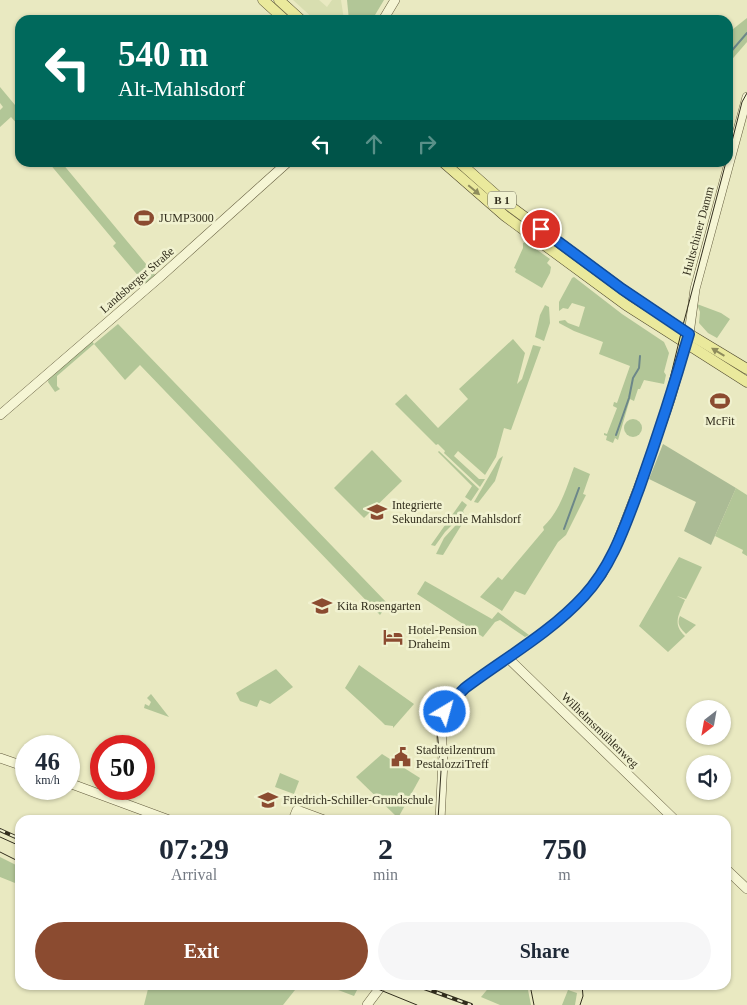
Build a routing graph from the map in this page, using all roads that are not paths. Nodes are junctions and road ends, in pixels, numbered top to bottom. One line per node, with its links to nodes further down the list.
1 (262, 0): 4 (main road)
2 (279, 0): 5 (main road)
3 (395, 0): 6 (street)
4 (279, 15)
5 (296, 15)
6 (386, 15)
7 (747, 97): 8 (street, Hultschiner Damm)
8 (733, 150)
9 (282, 167): 16 (street, Landsberger Straße)
10 (449, 167): 13 (main road, B 1, one-way to 13)
11 (465, 167): 13 (main road, B 1)
12 (728, 167): 13 (street, Hultschiner Damm)
13 (687, 339): 14 (main road, B 1, one-way to 13); 15 (main road, B 1); 17 (street, Hultschiner Damm)
14 (747, 369)
15 (747, 382)
16 (0, 415)
17 (508, 658): 24 (street, Hultschiner Damm); 25 (street, Wilhelmsmühlenweg)
18 (0, 758): 19 (street)
19 (15, 763)
20 (80, 787): 21 (street)
21 (155, 815)
22 (295, 815): 23 (street)
23 (310, 815)
24 (440, 815)
25 (670, 815)
26 (731, 874): 27 (street)
27 (747, 889)
28 (378, 990): 29 (street)
29 (367, 1005)

